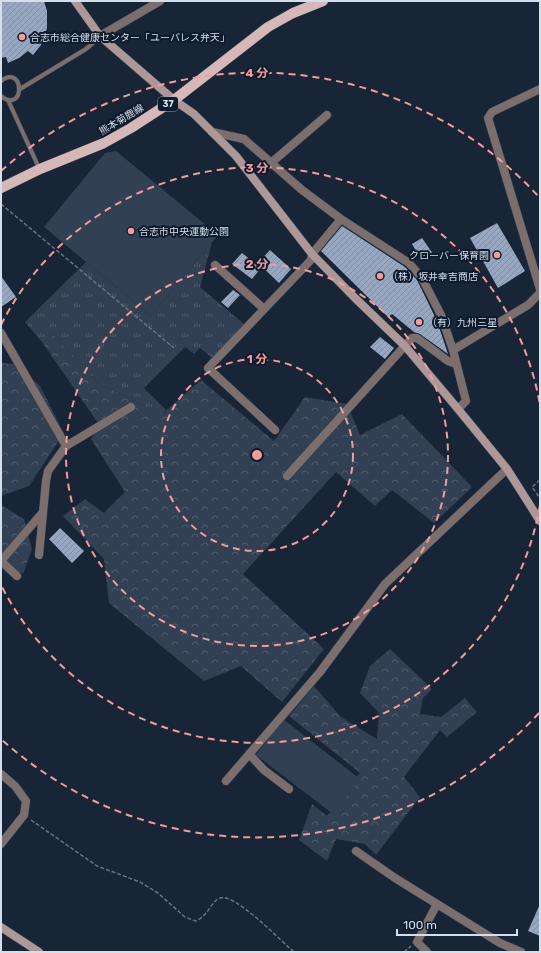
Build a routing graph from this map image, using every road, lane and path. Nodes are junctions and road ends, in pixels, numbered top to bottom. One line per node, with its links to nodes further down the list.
1 (75, 1): 4 (street)
2 (160, 1): 4 (street)
3 (323, 1): 10 (main road, 熊本菊鹿線 / 37)
4 (100, 36): 7 (lane); 10 (street)
5 (1, 81): 7 (lane)
6 (540, 89): 20 (street)
7 (20, 90): 9 (lane)
8 (1, 96): 9 (lane)
9 (8, 100): 14 (lane)
10 (174, 100): 12 (street); 14 (main road, 熊本菊鹿線 / 37)
11 (327, 115): 13 (street)
12 (212, 132): 13 (street); 18 (street)
13 (271, 163): 17 (street)
14 (40, 169): 15 (main road, 熊本菊鹿線 / 37)
15 (1, 188)
16 (1, 204): 25 (path)
17 (341, 219): 18 (street); 26 (street)
18 (312, 254): 22 (street); 24 (street)
19 (215, 265): 22 (street)
20 (540, 289)
21 (540, 293): 26 (street)
22 (263, 308): 30 (street)
23 (1, 333): 31 (street)
24 (405, 346): 27 (street); 29 (street); 33 (street)
25 (174, 348)
26 (453, 350): 27 (street)
27 (456, 364): 29 (street)
28 (131, 407): 31 (street)
29 (458, 409): 32 (street)
30 (274, 430)
31 (66, 446): 36 (street)
32 (507, 469): 37 (street); 40 (street)
33 (287, 476)
34 (540, 480): 35 (path)
35 (540, 498)
36 (43, 512): 38 (street); 39 (street)
37 (540, 521)
38 (39, 555)
39 (17, 576)
40 (249, 754): 42 (street); 43 (street)
41 (1, 774): 44 (street)
42 (226, 781)
43 (289, 789)
44 (24, 815): 45 (street); 50 (path)
45 (1, 844)
46 (356, 851): 47 (street)
47 (437, 904): 51 (street); 52 (street)
48 (1, 927): 49 (street)
49 (38, 952)
50 (294, 952)
51 (427, 952)
52 (521, 952)

